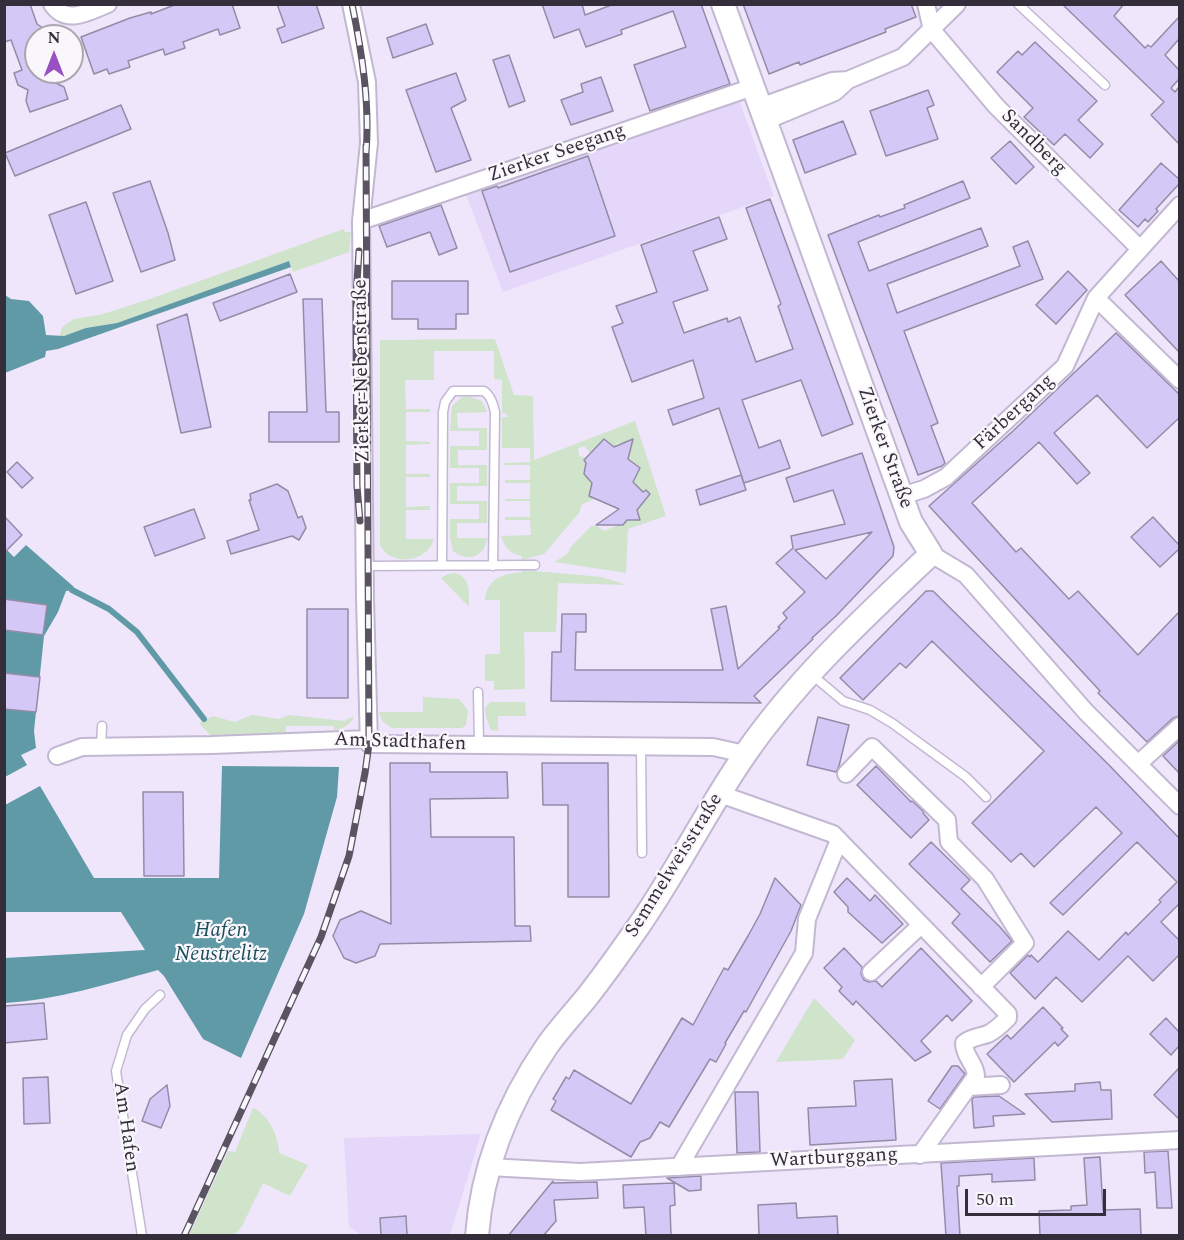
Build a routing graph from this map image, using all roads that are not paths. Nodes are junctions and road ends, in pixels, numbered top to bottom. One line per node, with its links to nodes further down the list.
1 (52, 4): 2 (street)
2 (108, 4)
3 (351, 4): 12 (street, Zierker Nebenstraße)
4 (723, 4): 10 (main road, Zierker Straße)
5 (926, 4): 8 (street, Sandberg)
6 (957, 4): 8 (street)
7 (1018, 4): 9 (lane)
8 (932, 30): 10 (street); 13 (street, Sandberg)
9 (1105, 85)
10 (759, 105): 12 (street, Zierker Seegang); 16 (main road, Zierker Straße)
11 (1179, 205): 13 (street)
12 (361, 221): 19 (street, Zierker Nebenstraße)
13 (1140, 249): 14 (street)
14 (1096, 298): 15 (street); 16 (street, Färbergang)
15 (1179, 380)
16 (901, 496): 17 (main road, Zierker Straße)
17 (932, 554): 22 (main road, Semmelweisstraße); 32 (street, Zierker Straße)
18 (535, 565): 21 (lane)
19 (365, 566): 20 (lane); 26 (street, Zierker Nebenstraße)
20 (442, 566): 21 (lane); 21 (lane)
21 (493, 566)
22 (810, 673): 30 (main road, Semmelweisstraße); 35 (lane)
23 (478, 692): 27 (lane)
24 (102, 726): 29 (lane)
25 (1179, 726): 32 (street)
26 (370, 739): 27 (street, Am Stadthafen); 29 (street, Am Stadthafen)
27 (479, 745): 28 (street, Am Stadthafen)
28 (641, 746): 30 (street, Am Stadthafen); 38 (lane)
29 (101, 747): 31 (street, Am Stadthafen)
30 (745, 754): 34 (main road, Semmelweisstraße)
31 (57, 756)
32 (1138, 764): 36 (street, Zierker Straße)
33 (846, 774): 41 (street)
34 (720, 794): 37 (street); 47 (main road, Semmelweisstraße)
35 (986, 796)
36 (1179, 806)
37 (839, 840): 39 (street); 48 (street)
38 (642, 853)
39 (921, 925): 40 (street); 41 (street)
40 (871, 972)
41 (981, 987): 44 (street)
42 (160, 995): 50 (lane, Am Hafen)
43 (1001, 1084): 44 (street)
44 (969, 1087): 46 (street)
45 (1179, 1140): 46 (street, Wartburggang)
46 (920, 1155): 48 (street, Wartburggang)
47 (489, 1167): 48 (street, Wartburggang); 49 (main road, Semmelweisstraße)
48 (679, 1167)
49 (479, 1229)
50 (142, 1236)

